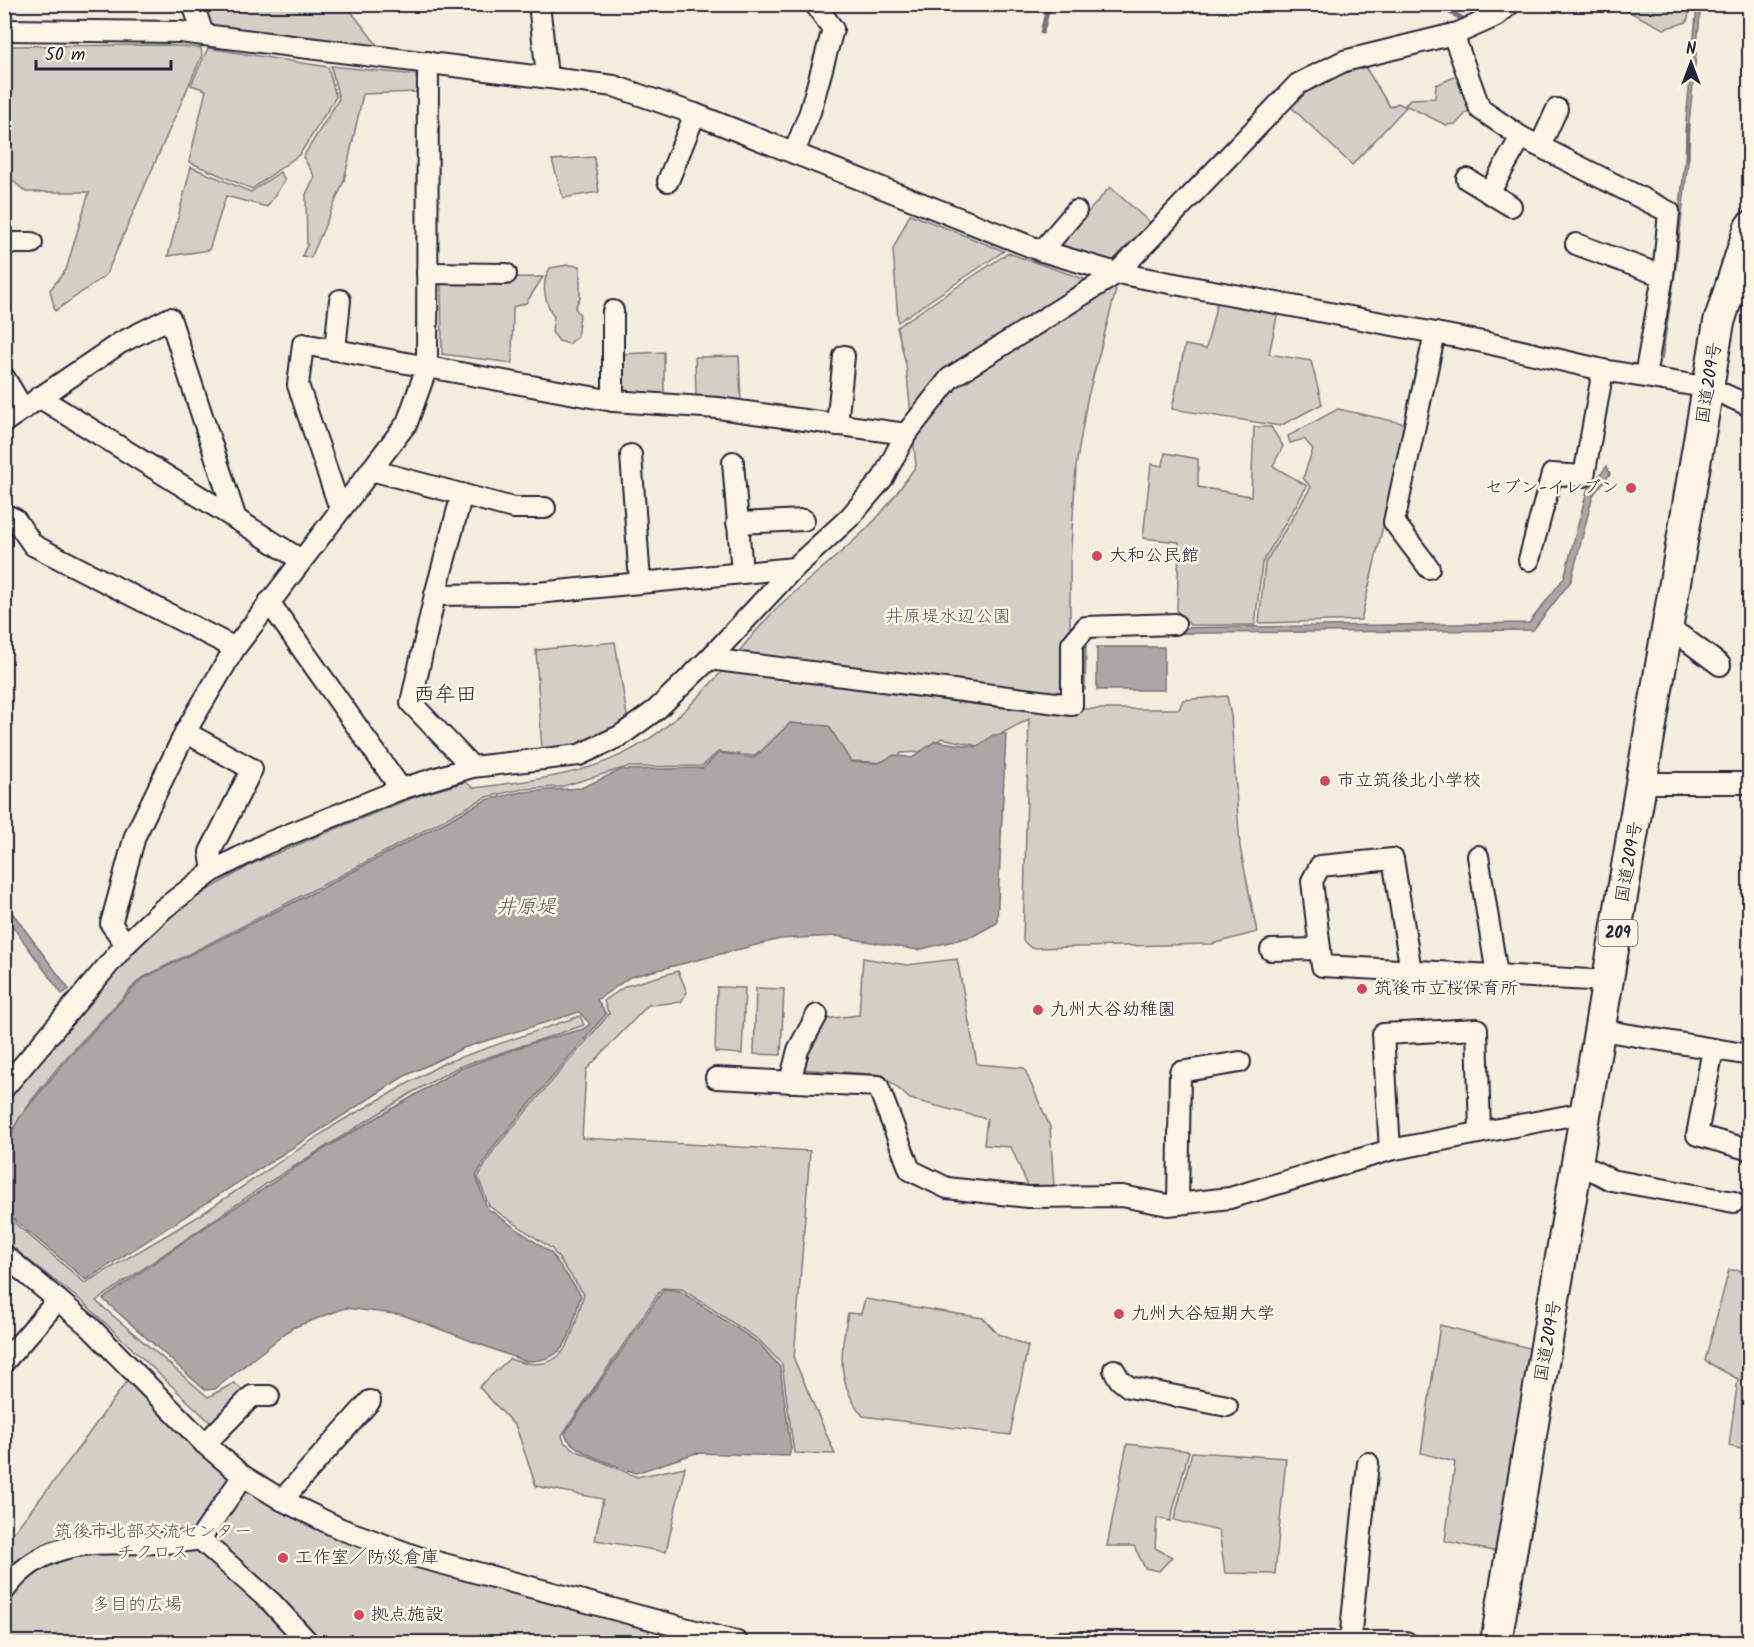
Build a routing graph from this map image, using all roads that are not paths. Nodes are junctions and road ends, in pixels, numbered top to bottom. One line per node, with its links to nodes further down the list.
1 (193, 4): 6 (street)
2 (539, 4): 9 (street)
3 (815, 4): 14 (street)
4 (1510, 4): 7 (street)
5 (4, 30): 6 (street)
6 (203, 34): 8 (street)
7 (1453, 34): 12 (street); 27 (street)
8 (428, 62): 9 (street); 25 (street)
9 (547, 76): 11 (street)
10 (1557, 109): 13 (street)
11 (695, 114): 14 (street); 16 (street)
12 (1521, 137): 13 (street); 17 (street)
13 (1540, 146): 28 (street)
14 (794, 153): 24 (street)
15 (1467, 179): 17 (street)
16 (668, 181)
17 (1489, 193): 18 (street)
18 (1511, 206)
19 (1076, 212): 24 (street)
20 (1749, 226): 38 (highway, 国道209号 / 209)
21 (4, 243): 22 (street)
22 (32, 243)
23 (1576, 244): 28 (street)
24 (1042, 251): 27 (street)
25 (427, 273): 26 (street); 34 (street)
26 (506, 273)
27 (1117, 273): 31 (street); 45 (street)
28 (1663, 276): 36 (street)
29 (340, 300): 32 (street)
30 (613, 311): 40 (street)
31 (1435, 333): 35 (street); 59 (street)
32 (335, 350): 34 (street); 51 (street)
33 (844, 356): 44 (street)
34 (427, 367): 40 (street); 48 (street)
35 (1603, 370): 36 (street); 57 (street)
36 (1645, 376): 38 (street)
37 (4, 377): 42 (street)
38 (1710, 388): 41 (street); 71 (highway, 国道209号 / 209)
39 (39, 397): 42 (street); 53 (street); 53 (street)
40 (613, 401): 44 (street)
41 (1749, 406)
42 (23, 409): 43 (street)
43 (4, 422)
44 (837, 425): 45 (street)
45 (906, 434): 58 (street)
46 (631, 454): 61 (street)
47 (733, 462): 55 (street)
48 (371, 470): 49 (street); 51 (street)
49 (462, 494): 50 (street); 62 (street)
50 (545, 508)
51 (340, 509): 56 (street)
52 (4, 514): 66 (street)
53 (236, 519): 56 (street)
54 (804, 520): 55 (street)
55 (737, 523): 60 (street)
56 (301, 560): 63 (street)
57 (1529, 560)
58 (795, 568): 60 (street); 67 (street)
59 (1429, 568)
60 (742, 573): 61 (street)
61 (640, 582): 62 (street)
62 (435, 595): 70 (street)
63 (269, 602): 66 (street); 73 (street)
64 (1175, 624): 67 (street)
65 (1681, 636): 68 (street)
66 (235, 648): 69 (street)
67 (709, 659): 70 (street)
68 (1720, 665)
69 (185, 732): 75 (street); 76 (street)
70 (472, 767): 73 (street)
71 (1643, 783): 72 (street); 81 (highway, 国道209号 / 209)
72 (1749, 783)
73 (401, 789): 75 (street)
74 (1478, 856): 80 (street)
75 (213, 872): 76 (street)
76 (126, 944): 89 (street)
77 (1320, 949): 78 (street); 79 (street); 79 (street)
78 (1271, 950)
79 (1411, 971): 80 (street)
80 (1497, 975): 81 (street)
81 (1610, 981): 83 (highway, 国道209号 / 209)
82 (817, 1015): 88 (street)
83 (1601, 1030): 84 (street); 90 (highway, 国道209号 / 209)
84 (1713, 1049): 85 (street); 93 (street)
85 (1749, 1055)
86 (1240, 1062): 96 (street)
87 (716, 1078): 88 (street)
88 (790, 1082): 96 (street)
89 (4, 1088)
90 (1588, 1112): 91 (street); 94 (highway, 国道209号 / 209)
91 (1480, 1132): 92 (street); 92 (street)
92 (1390, 1150): 96 (street)
93 (1749, 1150)
94 (1579, 1163): 95 (street); 116 (highway, 国道209号 / 209)
95 (1734, 1202)
96 (1178, 1204)
97 (4, 1255): 98 (street)
98 (58, 1300): 99 (street); 104 (street)
99 (4, 1362)
100 (1114, 1370): 103 (street)
101 (269, 1396): 104 (street)
102 (370, 1401): 107 (street)
103 (1227, 1406)
104 (205, 1444): 106 (street)
105 (1368, 1463): 110 (street)
106 (243, 1476): 107 (street); 108 (street)
107 (282, 1500): 112 (street)
108 (200, 1539): 109 (street); 111 (street)
109 (4, 1592)
110 (1350, 1641): 114 (street); 115 (street)
111 (308, 1642)
112 (737, 1642)
113 (1060, 1642): 114 (street)
114 (1114, 1642)
115 (1406, 1642)
116 (1496, 1642)

